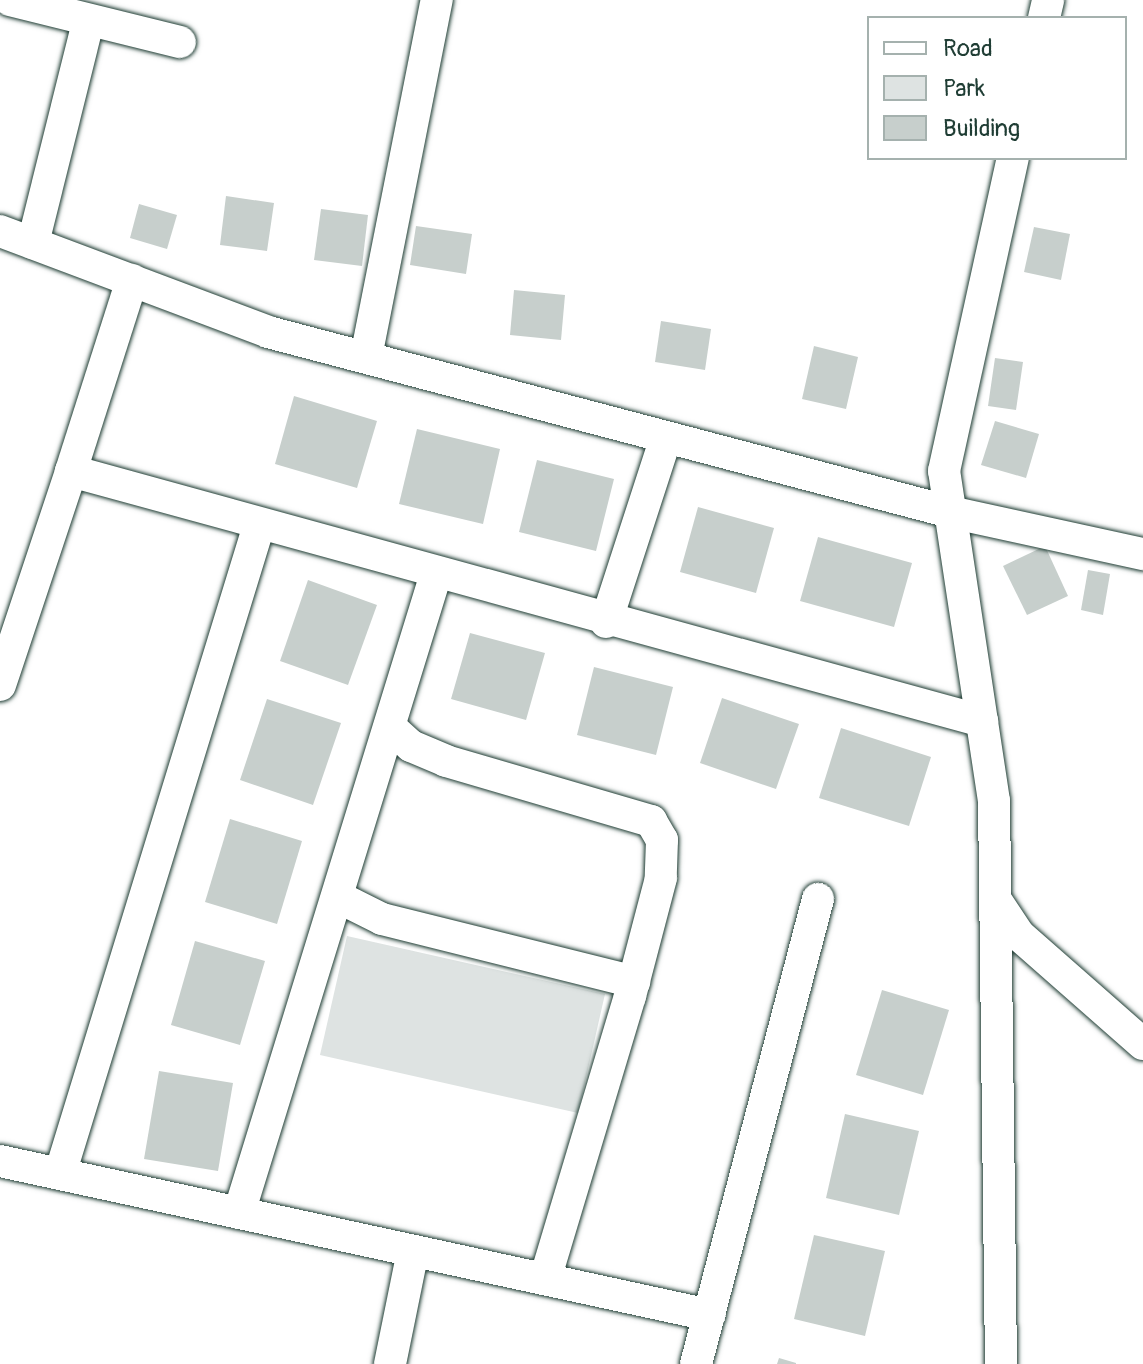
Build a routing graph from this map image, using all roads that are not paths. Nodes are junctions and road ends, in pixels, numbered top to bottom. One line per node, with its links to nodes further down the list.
1 (10, 0): 3 (street)
2 (437, 0): 9 (street)
3 (88, 23): 4 (street); 7 (street)
4 (180, 42)
5 (1013, 160): 12 (street)
6 (0, 231): 7 (street)
7 (33, 243): 8 (street)
8 (132, 280): 9 (street); 11 (street)
9 (366, 357): 10 (street)
10 (666, 437): 12 (street); 16 (street)
11 (71, 471): 13 (street); 17 (street)
12 (950, 512): 14 (street); 18 (street)
13 (259, 525): 15 (street); 26 (street)
14 (1143, 554)
15 (436, 574): 16 (street); 19 (street)
16 (606, 622): 18 (street)
17 (0, 685)
18 (982, 721): 22 (street)
19 (391, 728): 20 (street); 23 (street)
20 (340, 898): 23 (street); 27 (street)
21 (818, 899): 30 (street)
22 (995, 899): 24 (street); 33 (street)
23 (634, 982): 29 (street)
24 (1143, 1044)
25 (0, 1161): 26 (street)
26 (60, 1174): 27 (street)
27 (239, 1213): 28 (street)
28 (413, 1251): 29 (street); 31 (street)
29 (545, 1279): 30 (street)
30 (709, 1315): 32 (street)
31 (390, 1364)
32 (696, 1364)
33 (1001, 1364)

